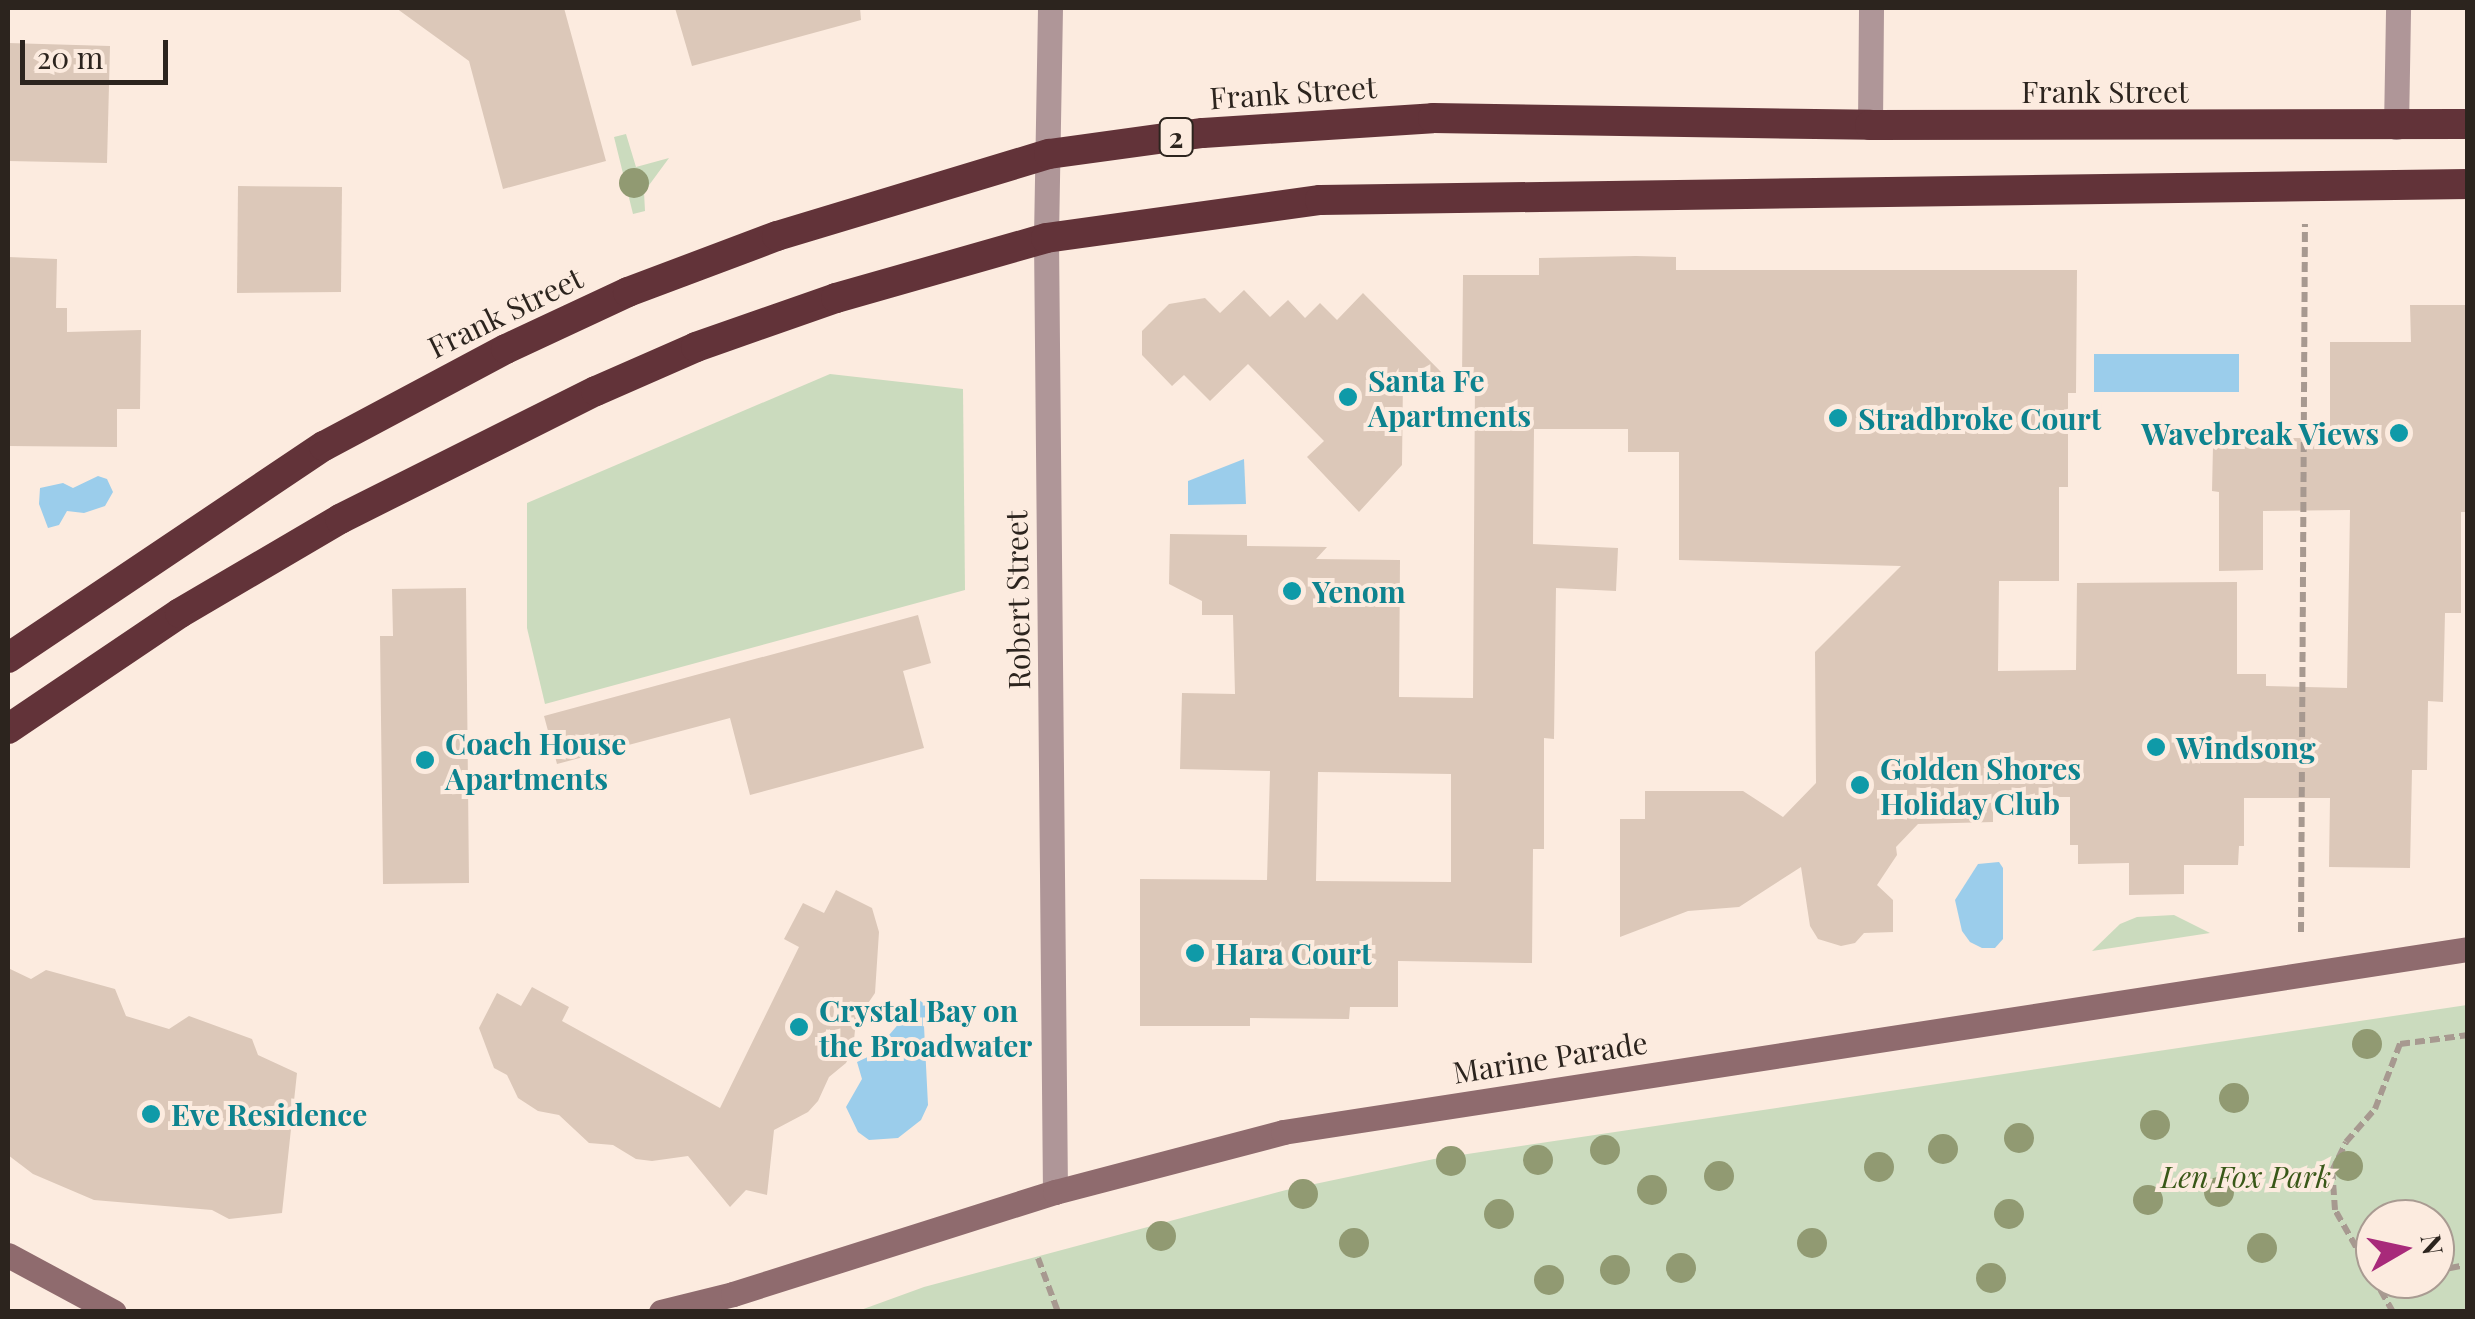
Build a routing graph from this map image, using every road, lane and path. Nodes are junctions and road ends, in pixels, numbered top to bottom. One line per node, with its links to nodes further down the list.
1 (1050, 8): 7 (street, Robert Street)
2 (1871, 8): 5 (street)
3 (2398, 8): 6 (street)
4 (2468, 124): 6 (highway, Frank Street / 2)
5 (1870, 125): 6 (highway, Frank Street / 2); 7 (highway, Frank Street / 2)
6 (2396, 127)
7 (1049, 154): 10 (street, Robert Street); 11 (highway, Frank Street / 2)
8 (2468, 184): 9 (highway)
9 (2305, 188): 10 (highway); 13 (path)
10 (1046, 238): 12 (highway); 16 (street, Robert Street)
11 (8, 658)
12 (8, 729)
13 (2301, 932)
14 (2468, 949): 16 (street, Marine Parade)
15 (2468, 1035): 17 (path)
16 (1055, 1192): 23 (street, Marine Parade)
17 (2355, 1243)
18 (8, 1256): 22 (street)
19 (1038, 1258): 24 (path)
20 (2461, 1266): 21 (path)
21 (2455, 1267)
22 (114, 1312)
23 (661, 1312)
24 (1058, 1312)

